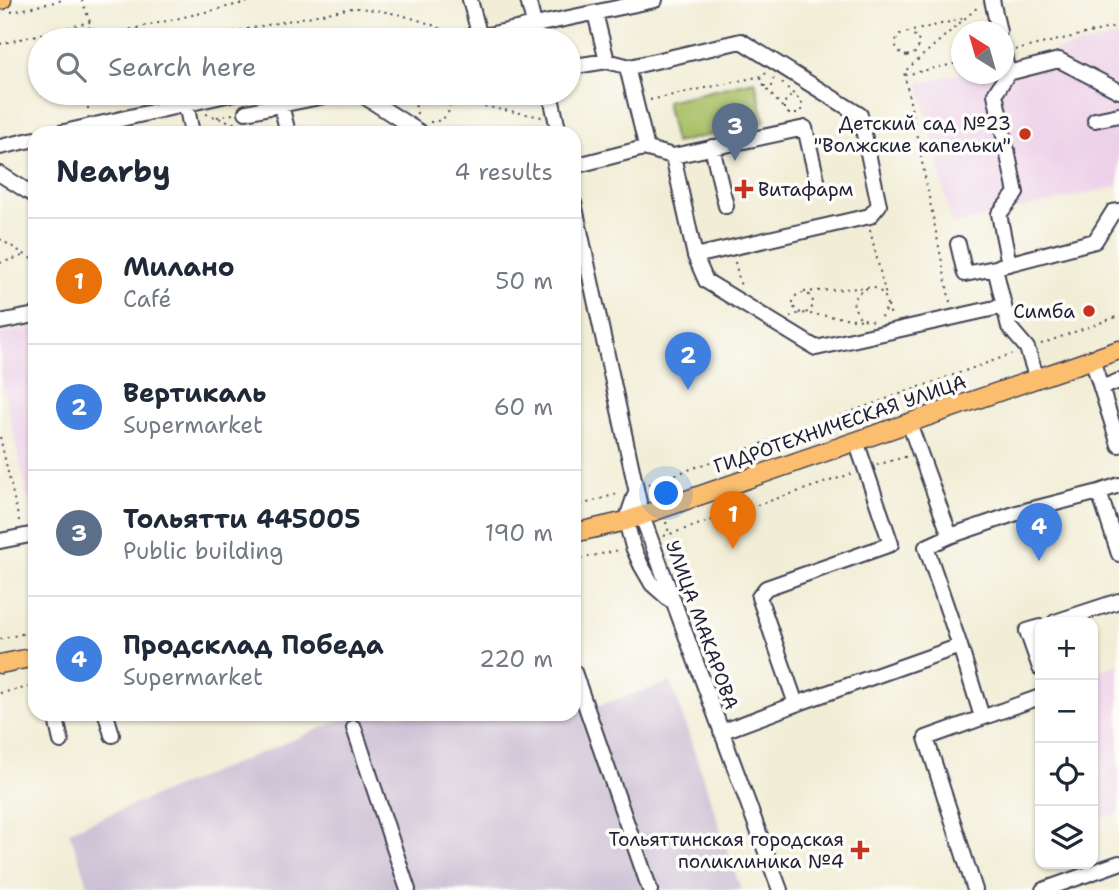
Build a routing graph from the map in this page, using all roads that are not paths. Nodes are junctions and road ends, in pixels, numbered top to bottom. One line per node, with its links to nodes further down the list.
1 (470, 0): 8 (street)
2 (528, 0): 9 (street)
3 (579, 0): 6 (street)
4 (655, 0): 6 (street)
5 (992, 0): 7 (street)
6 (589, 15): 10 (street); 11 (street)
7 (997, 21)
8 (478, 28)
9 (535, 28)
10 (553, 28)
11 (607, 61): 12 (street); 13 (street)
12 (581, 65)
13 (627, 66): 33 (street); 43 (street)
14 (1014, 72): 16 (street)
15 (1001, 84): 44 (street)
16 (1119, 91)
17 (179, 105): 25 (street)
18 (187, 105): 26 (street)
19 (281, 105): 22 (street); 27 (street)
20 (377, 105): 28 (street)
21 (552, 105): 29 (street)
22 (246, 112)
23 (1119, 115): 24 (street)
24 (1095, 120)
25 (93, 126)
26 (191, 126)
27 (286, 126)
28 (420, 126)
29 (557, 126)
30 (28, 141): 31 (street)
31 (0, 147)
32 (712, 147): 34 (street); 37 (street); 39 (street)
33 (647, 149): 34 (street); 35 (street)
34 (673, 156): 43 (street)
35 (581, 164)
36 (0, 174): 38 (street)
37 (817, 180)
38 (28, 192)
39 (726, 206)
40 (1119, 211): 44 (street)
41 (958, 244): 44 (street)
42 (581, 256): 58 (street)
43 (695, 256): 45 (street)
44 (1002, 266): 45 (street)
45 (1004, 306): 50 (street)
46 (28, 316): 47 (street)
47 (0, 322)
48 (1119, 350): 49 (main road, ГИДРОТЕХНИЧЕСКАЯ УЛИЦА)
49 (1092, 359): 50 (main road, ГИДРОТЕХНИЧЕСКАЯ УЛИЦА); 52 (street)
50 (1037, 379): 53 (main road, ГИДРОТЕХНИЧЕСКАЯ УЛИЦА)
51 (1119, 381): 52 (street)
52 (1101, 388): 55 (street)
53 (909, 423): 54 (main road, ГИДРОТЕХНИЧЕСКАЯ УЛИЦА); 61 (street)
54 (856, 442): 58 (main road, ГИДРОТЕХНИЧЕСКАЯ УЛИЦА); 74 (street)
55 (1119, 444)
56 (1119, 485): 57 (street)
57 (1099, 492): 61 (street); 63 (street)
58 (634, 518): 59 (main road, ГИДРОТЕХНИЧЕСКАЯ УЛИЦА); 65 (street, УЛИЦА МАКАРОВА); 65 (street)
59 (581, 531)
60 (28, 535): 62 (street)
61 (950, 536): 68 (street)
62 (0, 541)
63 (1119, 554)
64 (1119, 601): 66 (street)
65 (674, 603): 79 (street, УЛИЦА МАКАРОВА)
66 (1070, 617)
67 (1035, 629): 69 (street)
68 (960, 646): 74 (street); 75 (street)
69 (1035, 654)
70 (28, 658): 71 (main road)
71 (0, 664)
72 (581, 692): 84 (street)
73 (1035, 699): 75 (street)
74 (796, 704): 79 (street)
75 (982, 718): 86 (street)
76 (57, 721): 81 (street)
77 (108, 721): 80 (street)
78 (354, 728): 83 (street)
79 (721, 732): 85 (street, УЛИЦА МАКАРОВА)
80 (112, 736)
81 (61, 741)
82 (1119, 863): 87 (street)
83 (408, 890)
84 (650, 890)
85 (780, 890)
86 (975, 890)
87 (1044, 890)

